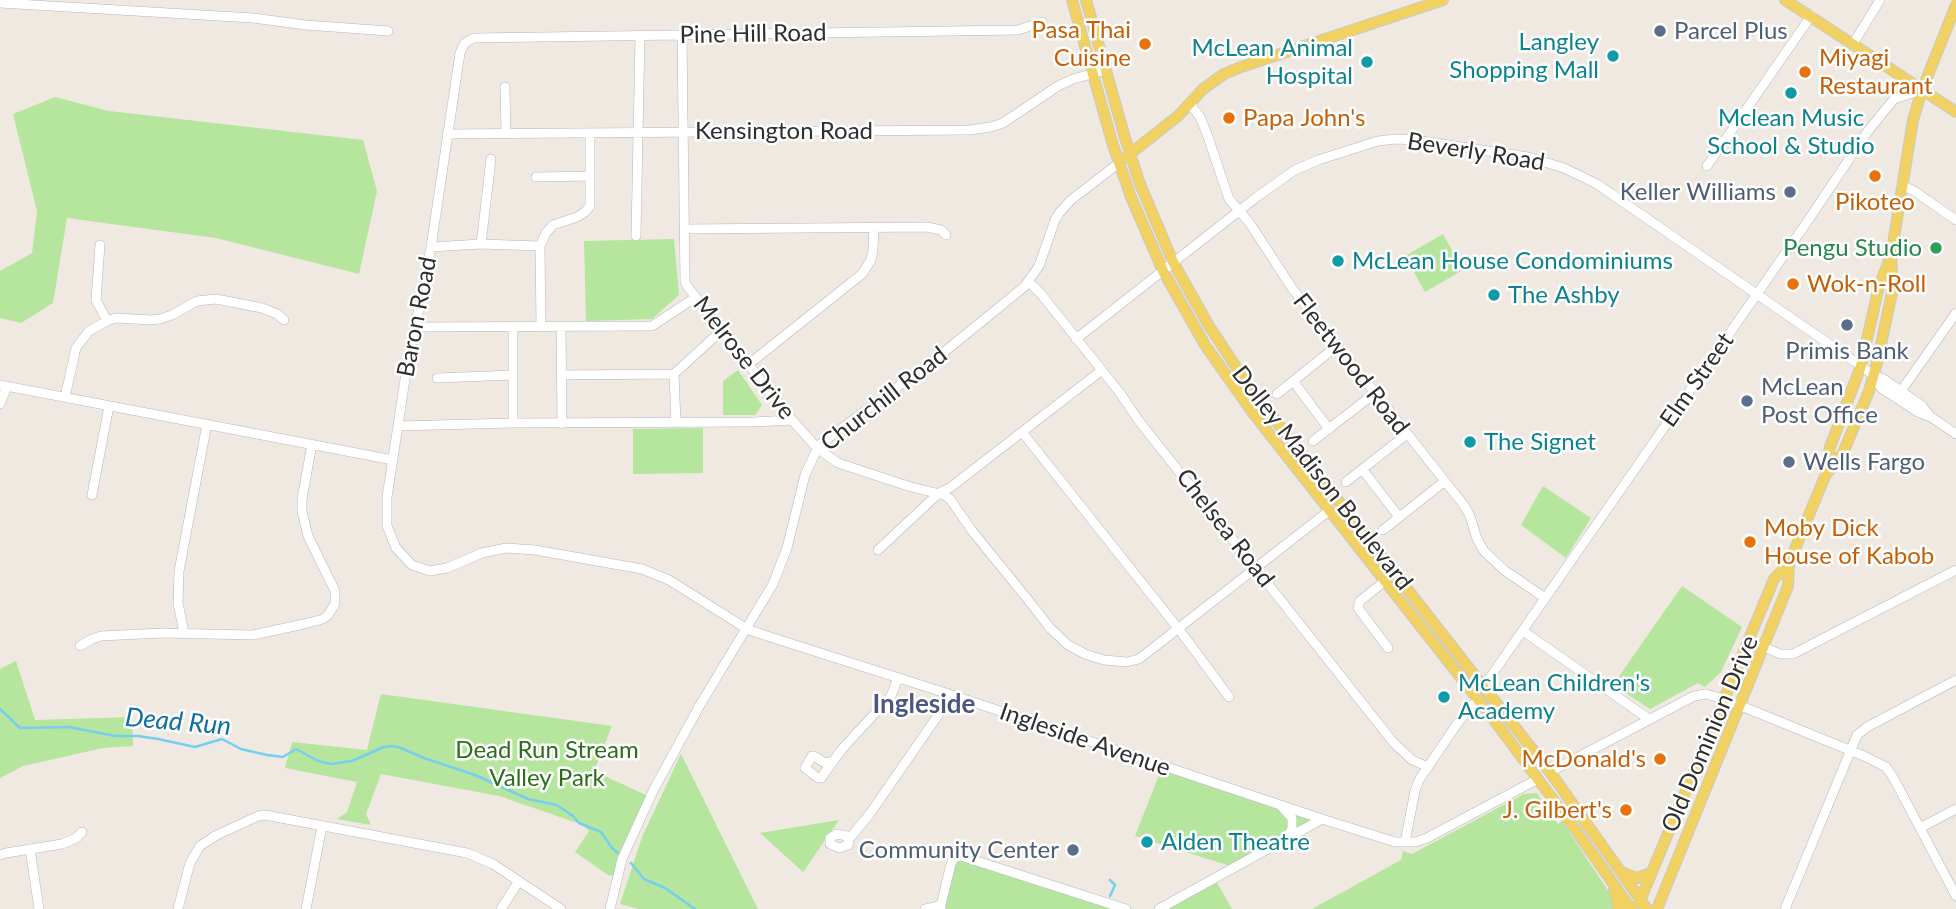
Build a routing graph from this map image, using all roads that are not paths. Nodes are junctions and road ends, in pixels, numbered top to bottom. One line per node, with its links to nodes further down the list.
1 (1072, 0): 16 (main road, Dolley Madison Boulevard)
2 (1086, 0): 15 (main road, Dolley Madison Boulevard)
3 (1443, 0): 19 (main road)
4 (1785, 0): 8 (main road)
5 (1880, 0): 14 (street)
6 (0, 3): 10 (street)
7 (1956, 5): 18 (main road, Old Dominion Drive)
8 (1811, 16): 14 (main road); 29 (street)
9 (1042, 22): 12 (street, Pine Hill Road)
10 (388, 31)
11 (640, 36): 12 (street, Pine Hill Road); 13 (street, Pine Hill Road); 21 (street)
12 (682, 36): 22 (street, Melrose Drive)
13 (464, 44): 24 (street, Baron Road)
14 (1853, 44): 18 (main road)
15 (1106, 70): 16 (street, Kensington Road); 26 (main road, Dolley Madison Boulevard)
16 (1093, 73): 22 (street, Kensington Road); 28 (main road, Dolley Madison Boulevard)
17 (505, 87): 23 (street)
18 (1922, 89): 20 (main road); 32 (main road, Old Dominion Drive); 47 (street, Elm Street)
19 (1190, 104): 26 (main road); 33 (street, Fleetwood Road)
20 (1956, 111)
21 (639, 132): 22 (street, Kensington Road); 25 (street, Kensington Road); 38 (street)
22 (683, 132): 36 (street, Melrose Drive)
23 (506, 133): 24 (street, Kensington Road); 25 (street, Kensington Road)
24 (447, 134): 42 (street, Baron Road)
25 (590, 134): 30 (street)
26 (1130, 154): 28 (main road); 44 (main road, Dolley Madison Boulevard)
27 (491, 159): 39 (street)
28 (1119, 163): 45 (main road, Dolley Madison Boulevard); 46 (street, Churchill Road)
29 (1707, 166)
30 (590, 176): 31 (street); 41 (street)
31 (536, 177)
32 (1902, 185): 34 (street); 43 (main road, Old Dominion Drive)
33 (1239, 211): 44 (street, Beverly Road); 47 (street, Beverly Road); 58 (street, Fleetwood Road)
34 (1956, 220)
35 (874, 227): 36 (street); 37 (street); 59 (street)
36 (685, 229): 48 (street, Melrose Drive)
37 (946, 235)
38 (636, 236)
39 (481, 244): 41 (street); 42 (street)
40 (100, 246): 51 (street)
41 (540, 246): 53 (street)
42 (431, 247): 52 (street, Baron Road)
43 (1891, 256): 60 (main road, Old Dominion Drive); 65 (main road, Old Dominion Drive)
44 (1174, 262): 45 (street, Beverly Road); 115 (main road, Dolley Madison Boulevard)
45 (1163, 271): 57 (street, Beverly Road); 96 (main road, Dolley Madison Boulevard)
46 (1029, 282): 57 (street, Chelsea Road); 88 (street, Churchill Road)
47 (1757, 294): 60 (street, Beverly Road); 105 (street, Elm Street)
48 (696, 297): 54 (street); 56 (street, Melrose Drive)
49 (1956, 313): 69 (street)
50 (284, 320): 51 (street)
51 (107, 321): 72 (street)
52 (416, 327): 55 (street); 81 (street, Baron Road)
53 (541, 327): 54 (street); 55 (street)
54 (561, 327): 64 (street)
55 (513, 328): 63 (street)
56 (722, 330): 59 (street, Melrose Drive); 62 (street)
57 (1076, 338): 61 (street, Chelsea Road)
58 (1338, 345): 67 (street); 70 (street, Fleetwood Road)
59 (749, 364): 76 (street, Melrose Drive)
60 (1861, 366): 65 (street, Beverly Road); 91 (main road, Old Dominion Drive)
61 (1101, 370): 83 (street); 101 (street, Chelsea Road)
62 (674, 374): 64 (street); 78 (street)
63 (513, 375): 66 (street); 77 (street)
64 (562, 375): 80 (street)
65 (1874, 376): 69 (street, Beverly Road); 75 (street, Beverly Road); 91 (main road, Old Dominion Drive)
66 (437, 378)
67 (1293, 381): 71 (street); 82 (street)
68 (3, 385): 72 (street); 73 (street)
69 (1901, 391): 75 (street, Beverly Road)
70 (1375, 393): 82 (street); 84 (street, Fleetwood Road)
71 (1277, 394)
72 (65, 397): 74 (street)
73 (0, 404)
74 (109, 406): 79 (street); 95 (street)
75 (1931, 417): 85 (street, Beverly Road)
76 (792, 420): 78 (street); 88 (street, Melrose Drive)
77 (513, 423): 80 (street); 81 (street)
78 (676, 423): 80 (street)
79 (207, 424): 87 (street); 109 (street)
80 (562, 424)
81 (398, 426): 89 (street, Baron Road)
82 (1329, 429): 86 (street)
83 (1022, 432): 94 (street); 107 (street)
84 (1407, 434): 90 (street); 92 (street, Fleetwood Road)
85 (1956, 434)
86 (1313, 441)
87 (312, 444): 89 (street); 109 (street)
88 (817, 449): 94 (street, Melrose Drive); 106 (street, Churchill Road)
89 (393, 460): 103 (street, Baron Road)
90 (1362, 469): 93 (street); 97 (street)
91 (1826, 474): 100 (main road, Old Dominion Drive)
92 (1445, 481): 97 (street); 105 (street, Fleetwood Road)
93 (1346, 482)
94 (939, 493): 99 (street); 107 (street)
95 (92, 495)
96 (1330, 510): 101 (street); 104 (main road, Dolley Madison Boulevard)
97 (1399, 517): 98 (street)
98 (1383, 530)
99 (878, 550)
100 (1789, 563): 111 (main road, Old Dominion Drive); 119 (main road, Old Dominion Drive)
101 (1255, 568): 107 (street); 125 (street, Chelsea Road)
102 (1956, 570): 111 (street)
103 (430, 571): 106 (street, Ingleside Avenue)
104 (1385, 581): 112 (street); 118 (main road, Dolley Madison Boulevard)
105 (1545, 598): 108 (street, Elm Street)
106 (747, 629): 113 (street, Ingleside Avenue); 152 (street, Churchill Road)
107 (1178, 629): 117 (street)
108 (1522, 631): 115 (street, Elm Street); 121 (street)
109 (184, 634): 110 (street)
110 (80, 646)
111 (1762, 646): 120 (main road, Old Dominion Drive)
112 (1388, 648)
113 (898, 678): 116 (street, Ingleside Avenue); 123 (street)
114 (1956, 680): 122 (street)
115 (1484, 686): 126 (main road, Dolley Madison Boulevard)
116 (953, 695): 129 (street, Ingleside Avenue); 135 (street)
117 (1229, 697)
118 (1478, 699): 124 (main road, Dolley Madison Boulevard); 125 (street)
119 (1724, 699): 120 (street); 121 (street); 141 (main road, Old Dominion Drive)
120 (1740, 704): 122 (street); 158 (main road, Old Dominion Drive)
121 (1649, 719): 126 (street)
122 (1850, 750): 133 (street); 159 (street)
123 (832, 761)
124 (1526, 763): 126 (main road); 127 (main road, Dolley Madison Boulevard)
125 (1427, 766): 137 (street)
126 (1550, 772): 128 (main road, Dolley Madison Boulevard)
127 (1538, 779): 128 (main road); 137 (street, Ingleside Avenue); 143 (main road, Dolley Madison Boulevard)
128 (1569, 799): 140 (main road, Dolley Madison Boulevard)
129 (1281, 806): 131 (street, Ingleside Avenue); 136 (street)
130 (1956, 809): 133 (street)
131 (1322, 819): 136 (street); 137 (street, Ingleside Avenue)
132 (322, 825): 142 (street); 148 (street); 149 (street)
133 (1920, 828): 144 (street)
134 (82, 832): 138 (street)
135 (849, 839)
136 (1285, 839): 155 (street)
137 (1405, 842)
138 (30, 849): 139 (street); 147 (street)
139 (0, 855)
140 (1621, 872): 141 (main road); 145 (main road, Dolley Madison Boulevard)
141 (1651, 873): 145 (main road, Old Dominion Drive)
142 (519, 881): 150 (street); 151 (street)
143 (1613, 884): 156 (main road); 157 (main road, Dolley Madison Boulevard)
144 (1956, 896)
145 (1642, 906)
146 (941, 907): 153 (street); 154 (street)
147 (39, 909)
148 (178, 909)
149 (306, 909)
150 (501, 909)
151 (561, 909)
152 (610, 909)
153 (925, 909)
154 (1126, 909)
155 (1159, 909)
156 (1619, 909)
157 (1631, 909)
158 (1657, 909)
159 (1785, 909)

